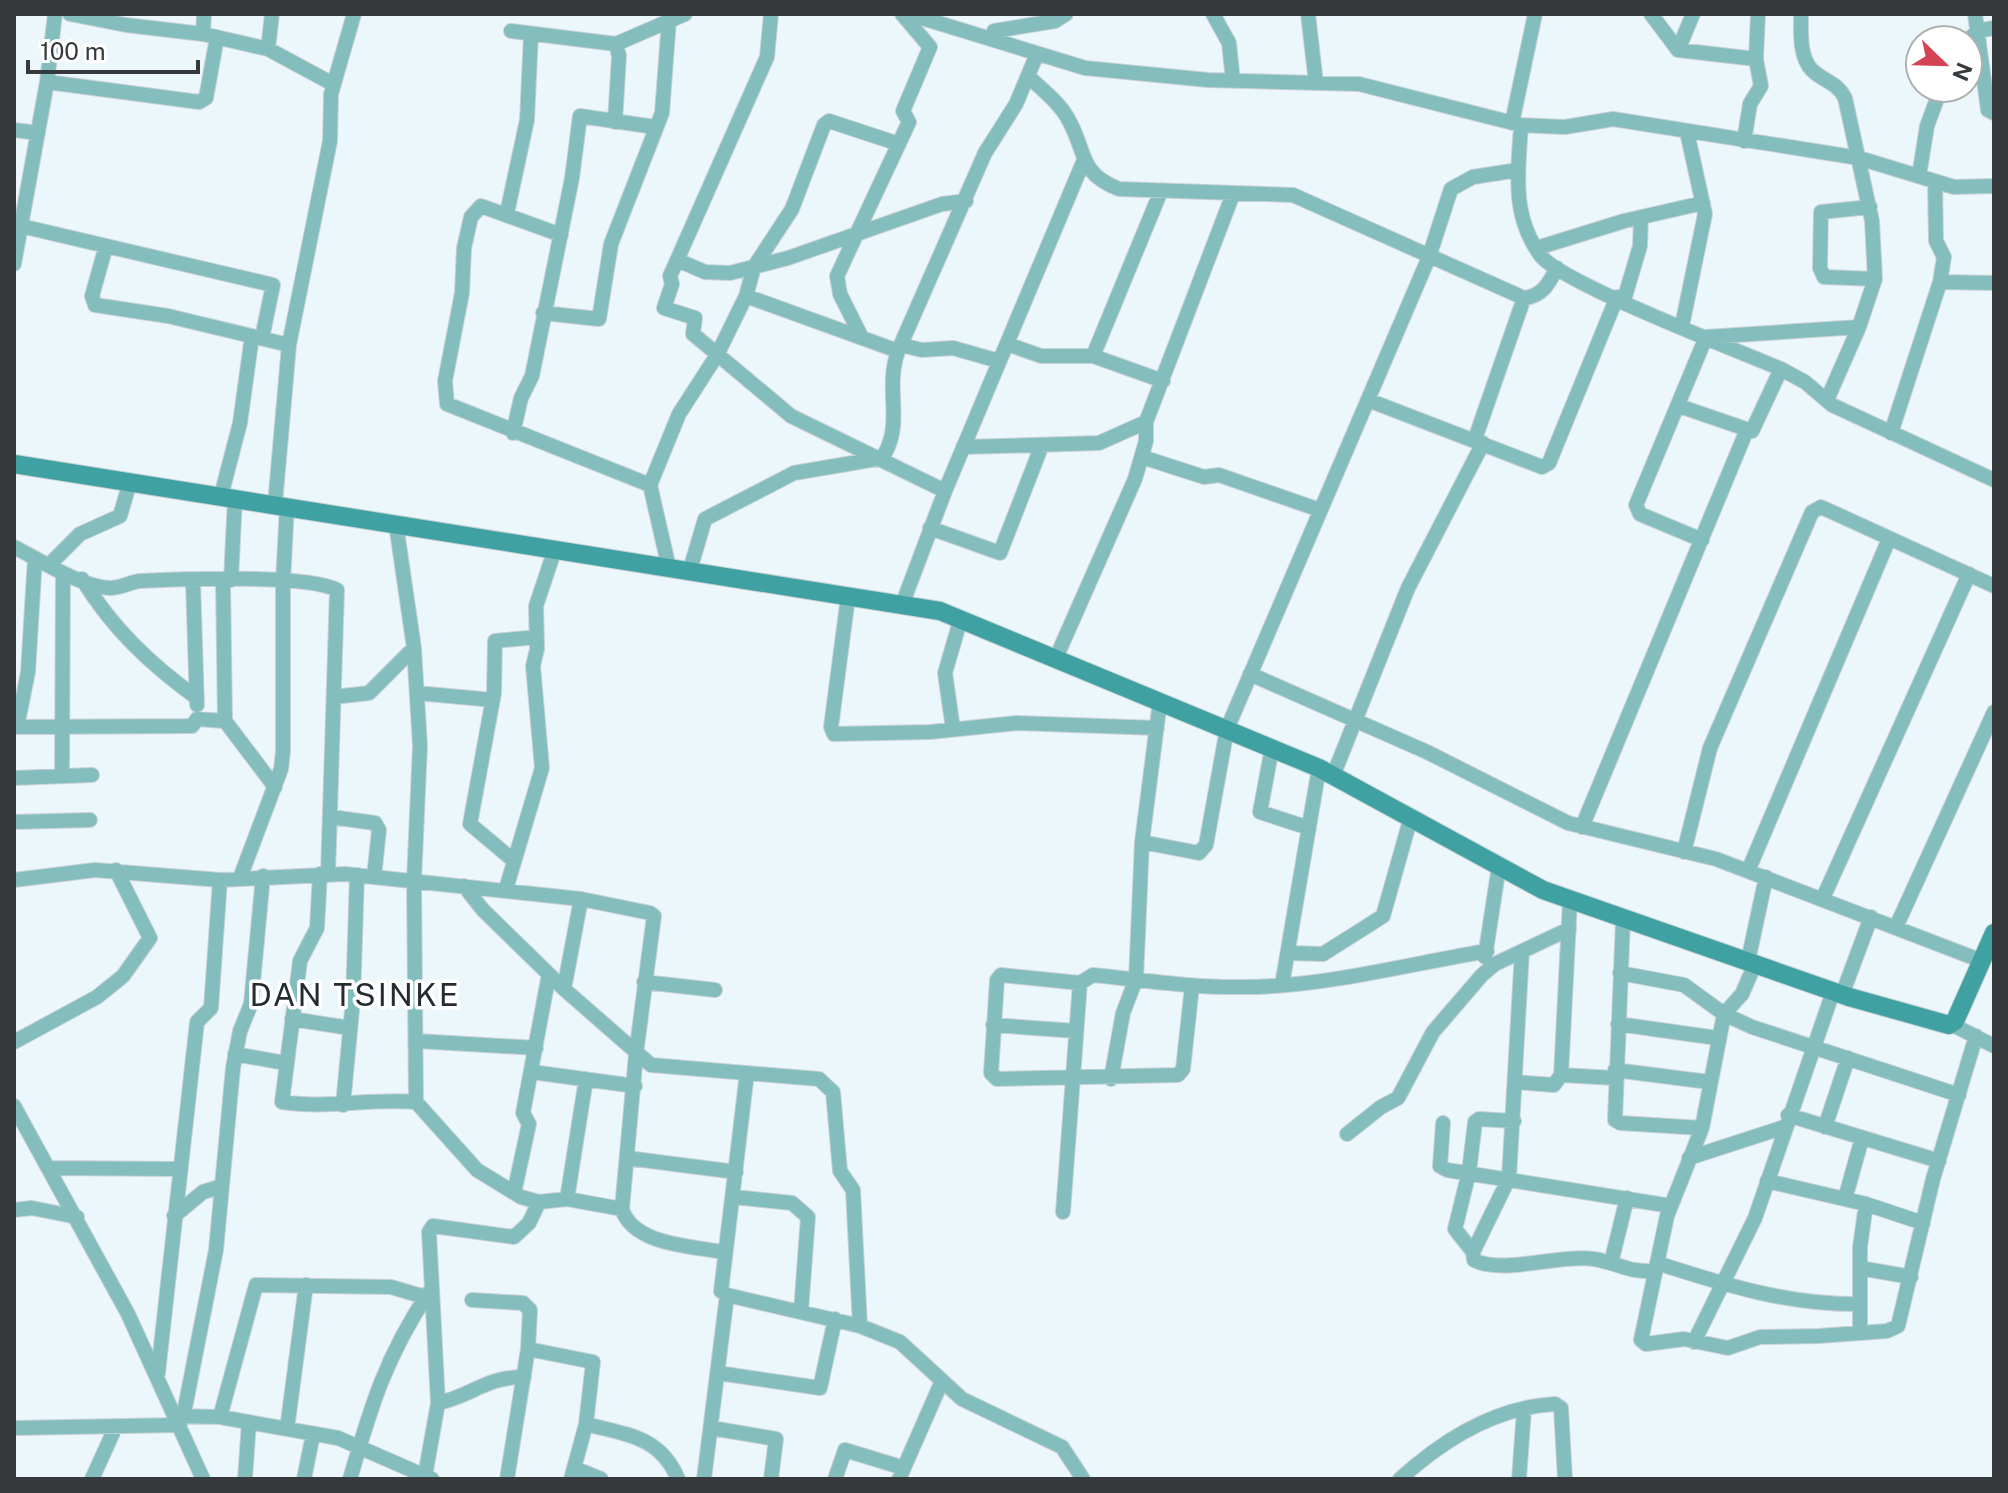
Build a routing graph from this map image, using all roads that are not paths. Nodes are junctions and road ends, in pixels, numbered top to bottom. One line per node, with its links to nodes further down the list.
1 (55, 14): 31 (street)
2 (70, 14): 23 (street)
3 (204, 14): 23 (street)
4 (272, 14): 25 (street)
5 (354, 14): 33 (street)
6 (685, 14): 19 (street)
7 (771, 14): 65 (street)
8 (902, 14): 44 (street)
9 (909, 14): 22 (street)
10 (1000, 14): 22 (street)
11 (1066, 14): 22 (street)
12 (1213, 14): 30 (street)
13 (1308, 14): 32 (street)
14 (1535, 14): 38 (street)
15 (1651, 14): 26 (street)
16 (1693, 14): 26 (street)
17 (1758, 14): 28 (street)
18 (1801, 14): 45 (street)
19 (659, 20): 24 (street); 39 (street)
20 (511, 31): 21 (street)
21 (531, 34): 24 (street); 56 (street)
22 (993, 35): 27 (street)
23 (210, 36): 25 (street); 31 (street)
24 (616, 44): 37 (street)
25 (268, 49): 33 (street)
26 (1678, 50): 28 (street)
27 (1037, 54): 29 (street); 30 (street)
28 (1756, 59): 43 (street)
29 (1028, 76): 46 (street); 53 (street)
30 (1233, 81): 32 (street)
31 (47, 82): 42 (street)
32 (1316, 83): 38 (street)
33 (333, 84): 81 (street)
34 (1984, 92): 36 (street)
35 (1935, 104): 48 (street)
36 (1994, 113)
37 (615, 122): 39 (street); 60 (street)
38 (1516, 124): 41 (street); 47 (street)
39 (655, 127): 74 (street)
40 (14, 130): 42 (street)
41 (1687, 132): 43 (street); 54 (street)
42 (38, 133): 58 (street)
43 (1744, 141): 45 (street)
44 (899, 144): 59 (street); 66 (street)
45 (1859, 158): 48 (street); 55 (street)
46 (1084, 160): 51 (street); 80 (street)
47 (1518, 170): 62 (street); 64 (street)
48 (1919, 176): 49 (street)
49 (1935, 181): 50 (street); 69 (street)
50 (1994, 186)
51 (1161, 191): 52 (street); 84 (street)
52 (1233, 194): 64 (street); 87 (street)
53 (966, 201): 59 (street); 82 (street)
54 (1703, 203): 57 (street); 75 (street)
55 (1870, 207): 68 (street); 68 (street)
56 (507, 213): 60 (street); 93 (street)
57 (1641, 217): 62 (street); 73 (street)
58 (21, 226): 61 (street); 63 (street)
59 (856, 233): 66 (street); 79 (street)
60 (561, 235): 74 (street)
61 (106, 246): 77 (street); 77 (street)
62 (1537, 248): 67 (street)
63 (15, 256)
64 (1429, 257): 72 (street); 88 (street)
65 (677, 260): 66 (street); 83 (street)
66 (754, 267): 71 (street)
67 (1557, 268): 72 (street); 73 (street)
68 (1875, 279): 76 (street)
69 (1940, 282): 70 (street); 94 (street)
70 (1994, 283)
71 (746, 296): 79 (street); 83 (street)
72 (1524, 298): 95 (street)
73 (1620, 298): 75 (street); 95 (street)
74 (543, 313): 93 (street)
75 (1682, 326): 78 (street)
76 (1859, 327): 78 (street); 89 (street)
77 (257, 337): 81 (street); 105 (street)
78 (1706, 337): 86 (street); 90 (street)
79 (862, 338): 82 (street)
80 (1007, 344): 84 (street); 85 (street)
81 (289, 345): 106 (street)
82 (900, 348): 85 (street); 99 (street)
83 (717, 355): 99 (street); 103 (street)
84 (1093, 356): 87 (street)
85 (999, 361): 97 (street)
86 (1781, 369): 89 (street); 92 (street)
87 (1163, 381): 91 (street)
88 (1368, 400): 95 (street); 107 (street)
89 (1827, 400): 94 (street)
90 (1679, 406): 92 (street); 111 (street)
91 (1146, 422): 96 (street); 98 (street)
92 (1746, 432): 111 (street)
93 (513, 433): 103 (street)
94 (1891, 433): 101 (street)
95 (1479, 441): 139 (street)
96 (1042, 445): 97 (street); 109 (street)
97 (963, 447): 104 (street)
98 (1142, 457): 107 (street); 129 (street)
99 (882, 458): 104 (street); 117 (street)
100 (14, 464): 102 (street)
101 (1994, 480)
102 (130, 482): 105 (street); 116 (street)
103 (650, 485): 115 (street)
104 (945, 491): 109 (street)
105 (228, 497): 106 (street); 120 (street)
106 (281, 505): 108 (street); 122 (street)
107 (1320, 510): 130 (street)
108 (396, 524): 113 (street); 128 (street)
109 (930, 528): 125 (street)
110 (1889, 539): 118 (street); 158 (street); 162 (street)
111 (1702, 540): 155 (street)
112 (14, 547): 114 (street)
113 (558, 550): 115 (street); 127 (street)
114 (35, 558): 116 (street); 140 (street)
115 (669, 568): 117 (street)
116 (56, 569): 119 (street); 141 (street)
117 (689, 573): 124 (street)
118 (1969, 574): 123 (street); 174 (street)
119 (82, 579): 121 (street); 133 (street)
120 (227, 580): 121 (street); 122 (street); 138 (street)
121 (193, 582): 133 (street)
122 (283, 582): 132 (street); 150 (street)
123 (1994, 586)
124 (848, 597): 125 (street); 143 (street)
125 (902, 605): 126 (street)
126 (961, 618): 129 (street); 143 (street)
127 (537, 637): 134 (street); 159 (street)
128 (414, 648): 131 (street); 132 (street)
129 (1056, 658): 135 (street)
130 (1250, 674): 139 (street); 144 (street)
131 (417, 693): 134 (street); 171 (street)
132 (334, 697): 151 (street)
133 (197, 698): 137 (street)
134 (493, 700): 159 (street)
135 (1160, 701): 142 (street); 144 (street)
136 (1994, 712): 179 (street)
137 (197, 719): 138 (street); 141 (street)
138 (225, 721): 150 (street)
139 (1358, 722): 146 (street); 155 (street)
140 (16, 727): 141 (street)
141 (63, 728): 148 (street)
142 (1157, 728): 143 (street); 157 (street)
143 (953, 729)
144 (1227, 729): 145 (street); 157 (street)
145 (1272, 748): 146 (street); 156 (street)
146 (1326, 772): 152 (street); 156 (street)
147 (92, 775): 148 (street)
148 (62, 776): 149 (street)
149 (14, 778)
150 (275, 787): 168 (street)
151 (331, 817): 163 (street); 166 (street)
152 (1411, 817): 160 (street); 184 (street)
153 (90, 820): 154 (street)
154 (14, 822)
155 (1582, 827): 158 (street)
156 (1309, 828): 184 (street)
157 (1142, 842): 190 (street)
158 (1684, 852): 162 (street)
159 (514, 861): 173 (street)
160 (1499, 866): 176 (street); 182 (street)
161 (116, 870): 169 (street); 170 (street); 208 (street)
162 (1748, 871): 167 (street)
163 (324, 874): 164 (street); 165 (street); 199 (street)
164 (357, 875): 166 (street); 203 (street)
165 (263, 876): 168 (street); 212 (street)
166 (374, 877): 171 (street)
167 (1766, 877): 174 (street); 186 (street)
168 (240, 878): 170 (street)
169 (14, 880)
170 (220, 880): 241 (street)
171 (414, 881): 172 (street); 207 (street)
172 (464, 886): 173 (street); 188 (street)
173 (506, 889): 175 (street)
174 (1823, 898): 177 (street)
175 (581, 899): 191 (street); 195 (street)
176 (1570, 901): 178 (street); 180 (street)
177 (1871, 917): 179 (street); 197 (street)
178 (1623, 920): 186 (street); 187 (street)
179 (1896, 927): 185 (street)
180 (1569, 929): 183 (street); 219 (street)
181 (1994, 933): 185 (street)
182 (1487, 951): 189 (street); 193 (street)
183 (1522, 951): 189 (street); 223 (street)
184 (1288, 953): 193 (street)
185 (1982, 961): 202 (street)
186 (1752, 962): 197 (street); 198 (street)
187 (1620, 973): 198 (street); 200 (street)
188 (549, 974): 195 (street); 211 (street)
189 (1482, 975): 235 (street)
190 (1136, 979): 192 (street); 194 (street); 222 (street)
191 (644, 982): 196 (street); 213 (street)
192 (1080, 983): 201 (street); 204 (street)
193 (1282, 985): 194 (street)
194 (1192, 986): 222 (street)
195 (564, 989): 213 (street)
196 (715, 990)
197 (1837, 993): 202 (street); 210 (street)
198 (1724, 1014): 206 (street); 210 (street)
199 (292, 1019): 203 (street); 215 (street)
200 (1618, 1024): 206 (street); 218 (street)
201 (993, 1025): 204 (street); 221 (street)
202 (1953, 1025): 205 (street)
203 (350, 1028): 228 (street)
204 (1076, 1031): 221 (street)
205 (1976, 1036): 209 (street); 226 (street)
206 (1717, 1038): 224 (street)
207 (417, 1041): 211 (street); 227 (street)
208 (14, 1042)
209 (1993, 1042)
210 (1815, 1047): 214 (street); 231 (street)
211 (536, 1048): 216 (street)
212 (235, 1054): 215 (street); 246 (street)
213 (636, 1054): 217 (street); 225 (street)
214 (1848, 1058): 226 (street); 233 (street)
215 (285, 1063): 228 (street)
216 (532, 1072): 220 (street); 247 (street)
217 (747, 1073): 242 (street); 275 (street)
218 (1615, 1074): 219 (street); 224 (street); 234 (street)
219 (1561, 1075): 223 (street)
220 (586, 1079): 225 (street); 250 (street)
221 (1072, 1079): 222 (street); 257 (street)
222 (1111, 1079)
223 (1515, 1082): 230 (street)
224 (1709, 1082): 234 (street)
225 (635, 1086): 237 (street)
226 (1959, 1095): 239 (street)
227 (416, 1102): 228 (street); 247 (street)
228 (343, 1105)
229 (14, 1106): 240 (street)
230 (1514, 1121): 243 (street); 244 (street)
231 (1786, 1121): 233 (street); 238 (street); 245 (street)
232 (1443, 1123): 243 (street)
233 (1825, 1127): 236 (street)
234 (1702, 1128): 238 (street)
235 (1347, 1134)
236 (1862, 1138): 239 (street); 251 (street)
237 (627, 1158): 242 (street); 255 (street)
238 (1689, 1158): 254 (street)
239 (1939, 1161): 260 (street)
240 (49, 1168): 241 (street); 259 (street)
241 (180, 1169): 258 (street)
242 (736, 1172): 248 (street)
243 (1469, 1172): 244 (street); 262 (street)
244 (1509, 1178): 249 (street); 262 (street)
245 (1767, 1181): 251 (street); 267 (street)
246 (222, 1186): 258 (street); 286 (street)
247 (514, 1193): 252 (street)
248 (734, 1197): 261 (street); 273 (street)
249 (1627, 1198): 254 (street); 263 (street)
250 (567, 1199): 252 (street); 255 (street)
251 (1845, 1199): 253 (street)
252 (539, 1202): 269 (street)
253 (1866, 1204): 260 (street); 265 (street)
254 (1671, 1206): 264 (street)
255 (622, 1209): 261 (street)
256 (14, 1210): 259 (street)
257 (1063, 1212)
258 (174, 1216): 279 (street)
259 (77, 1217): 279 (street)
260 (1923, 1223): 266 (street)
261 (723, 1252): 270 (street)
262 (1473, 1252): 263 (street)
263 (1611, 1263): 264 (street)
264 (1656, 1267): 267 (street); 277 (street)
265 (1860, 1268): 266 (street); 272 (street)
266 (1911, 1277): 276 (street)
267 (1723, 1284): 272 (street); 277 (street)
268 (306, 1285): 269 (street); 285 (street); 292 (street)
269 (428, 1293): 283 (street); 294 (street)
270 (727, 1295): 273 (street); 280 (street)
271 (472, 1300): 278 (street)
272 (1860, 1304): 276 (street)
273 (801, 1311): 274 (street)
274 (835, 1319): 275 (street); 280 (street)
275 (860, 1326): 282 (street)
276 (1860, 1333): 277 (street)
277 (1694, 1342)
278 (528, 1349): 281 (street); 288 (street)
279 (158, 1373): 286 (street)
280 (718, 1373): 291 (street)
281 (524, 1377): 283 (street); 304 (street)
282 (942, 1381): 297 (street); 310 (street)
283 (438, 1403): 298 (street)
284 (1524, 1410): 311 (street); 312 (street); 313 (street)
285 (220, 1417): 286 (street); 287 (street)
286 (180, 1420): 289 (street); 300 (street)
287 (249, 1422): 292 (street); 301 (street)
288 (586, 1424): 296 (street); 306 (street)
289 (116, 1426): 290 (street); 299 (street)
290 (14, 1428)
291 (711, 1428): 307 (street); 308 (street)
292 (287, 1429): 293 (street)
293 (313, 1434): 294 (street); 302 (street)
294 (360, 1446): 295 (street); 303 (street)
295 (400, 1472): 298 (street)
296 (573, 1474): 305 (street)
297 (902, 1474): 309 (street)
298 (428, 1478)
299 (92, 1479)
300 (203, 1479)
301 (245, 1479)
302 (304, 1479)
303 (350, 1479)
304 (507, 1479)
305 (601, 1479)
306 (678, 1479)
307 (704, 1479)
308 (771, 1479)
309 (835, 1479)
310 (1083, 1479)
311 (1400, 1479)
312 (1519, 1479)
313 (1565, 1479)

